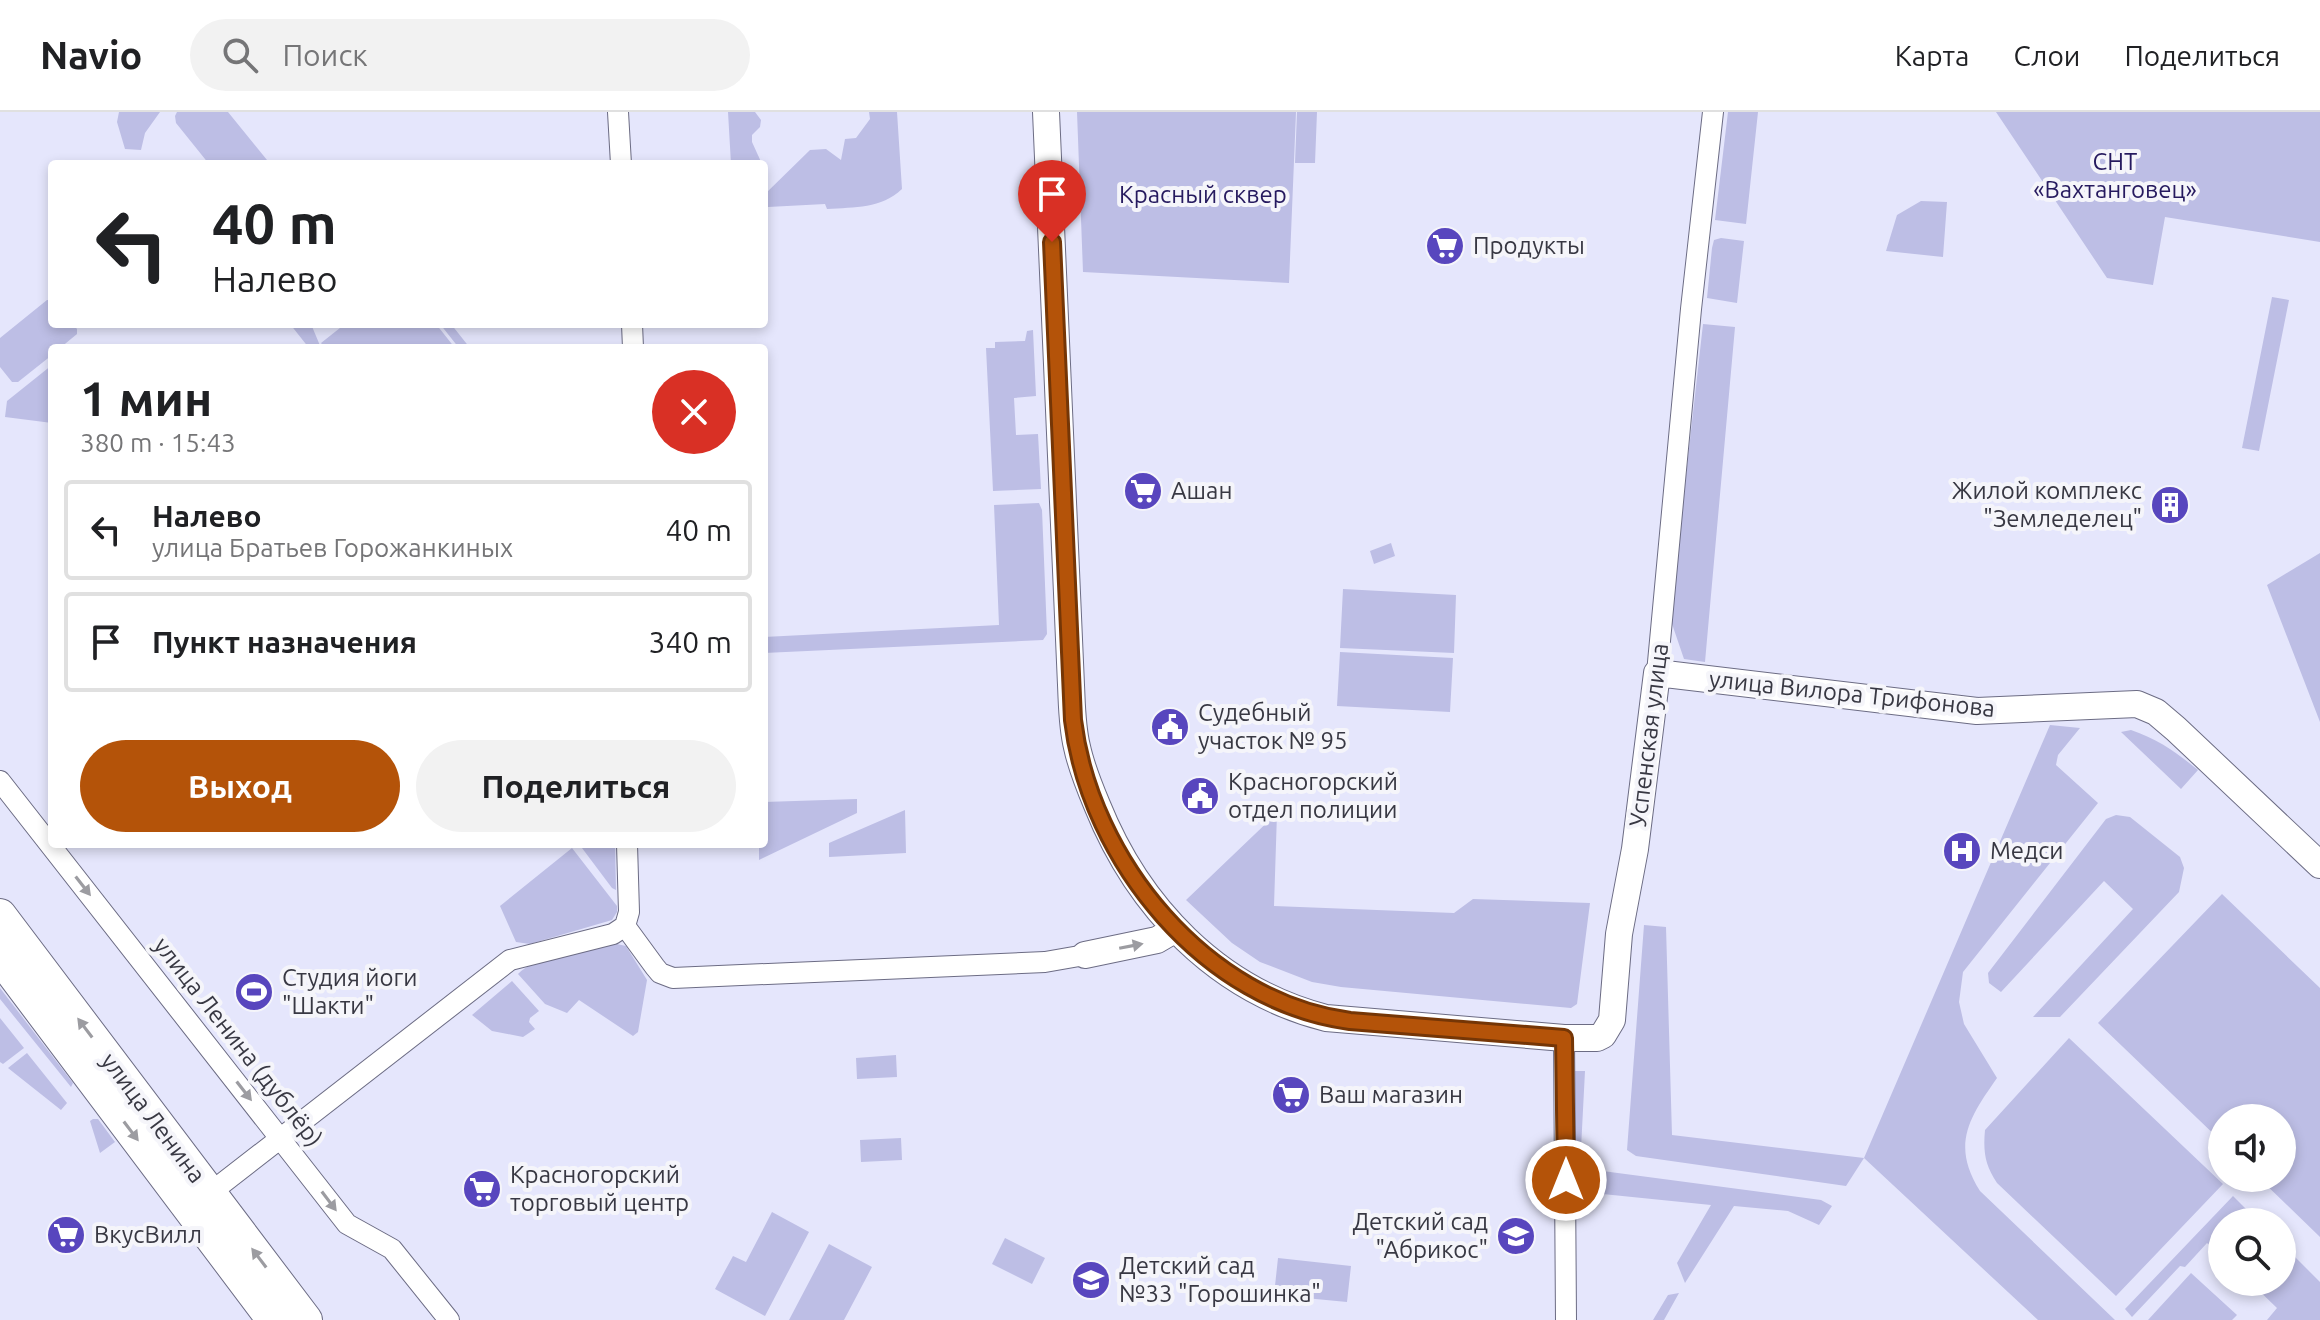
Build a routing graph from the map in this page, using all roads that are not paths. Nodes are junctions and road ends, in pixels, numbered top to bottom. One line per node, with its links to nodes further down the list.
1 (618, 112): 4 (street)
2 (1046, 112): 13 (street)
3 (1713, 112): 5 (street, Успенская улица)
4 (621, 160)
5 (1657, 673): 10 (street, улица Вилора Трифонова); 16 (street, Успенская улица)
6 (0, 781): 7 (street, улица Ленина (дублёр), one-way to 7)
7 (48, 842)
8 (53, 848): 17 (street, улица Ленина (дублёр), one-way to 17)
9 (627, 848): 12 (street)
10 (2320, 865)
11 (0, 915): 18 (main road, улица Ленина, one-way to 11)
12 (625, 926): 14 (street); 17 (street)
13 (1174, 930): 14 (street, one-way to 13); 16 (street)
14 (1085, 955)
15 (0, 957): 20 (main road, улица Ленина, one-way to 20)
16 (1564, 1038): 22 (street)
17 (282, 1139): 18 (street); 19 (street, улица Ленина (дублёр), one-way to 19)
18 (210, 1193): 21 (main road, улица Ленина, one-way to 18)
19 (447, 1317)
20 (273, 1320)
21 (306, 1320)
22 (1566, 1320)

